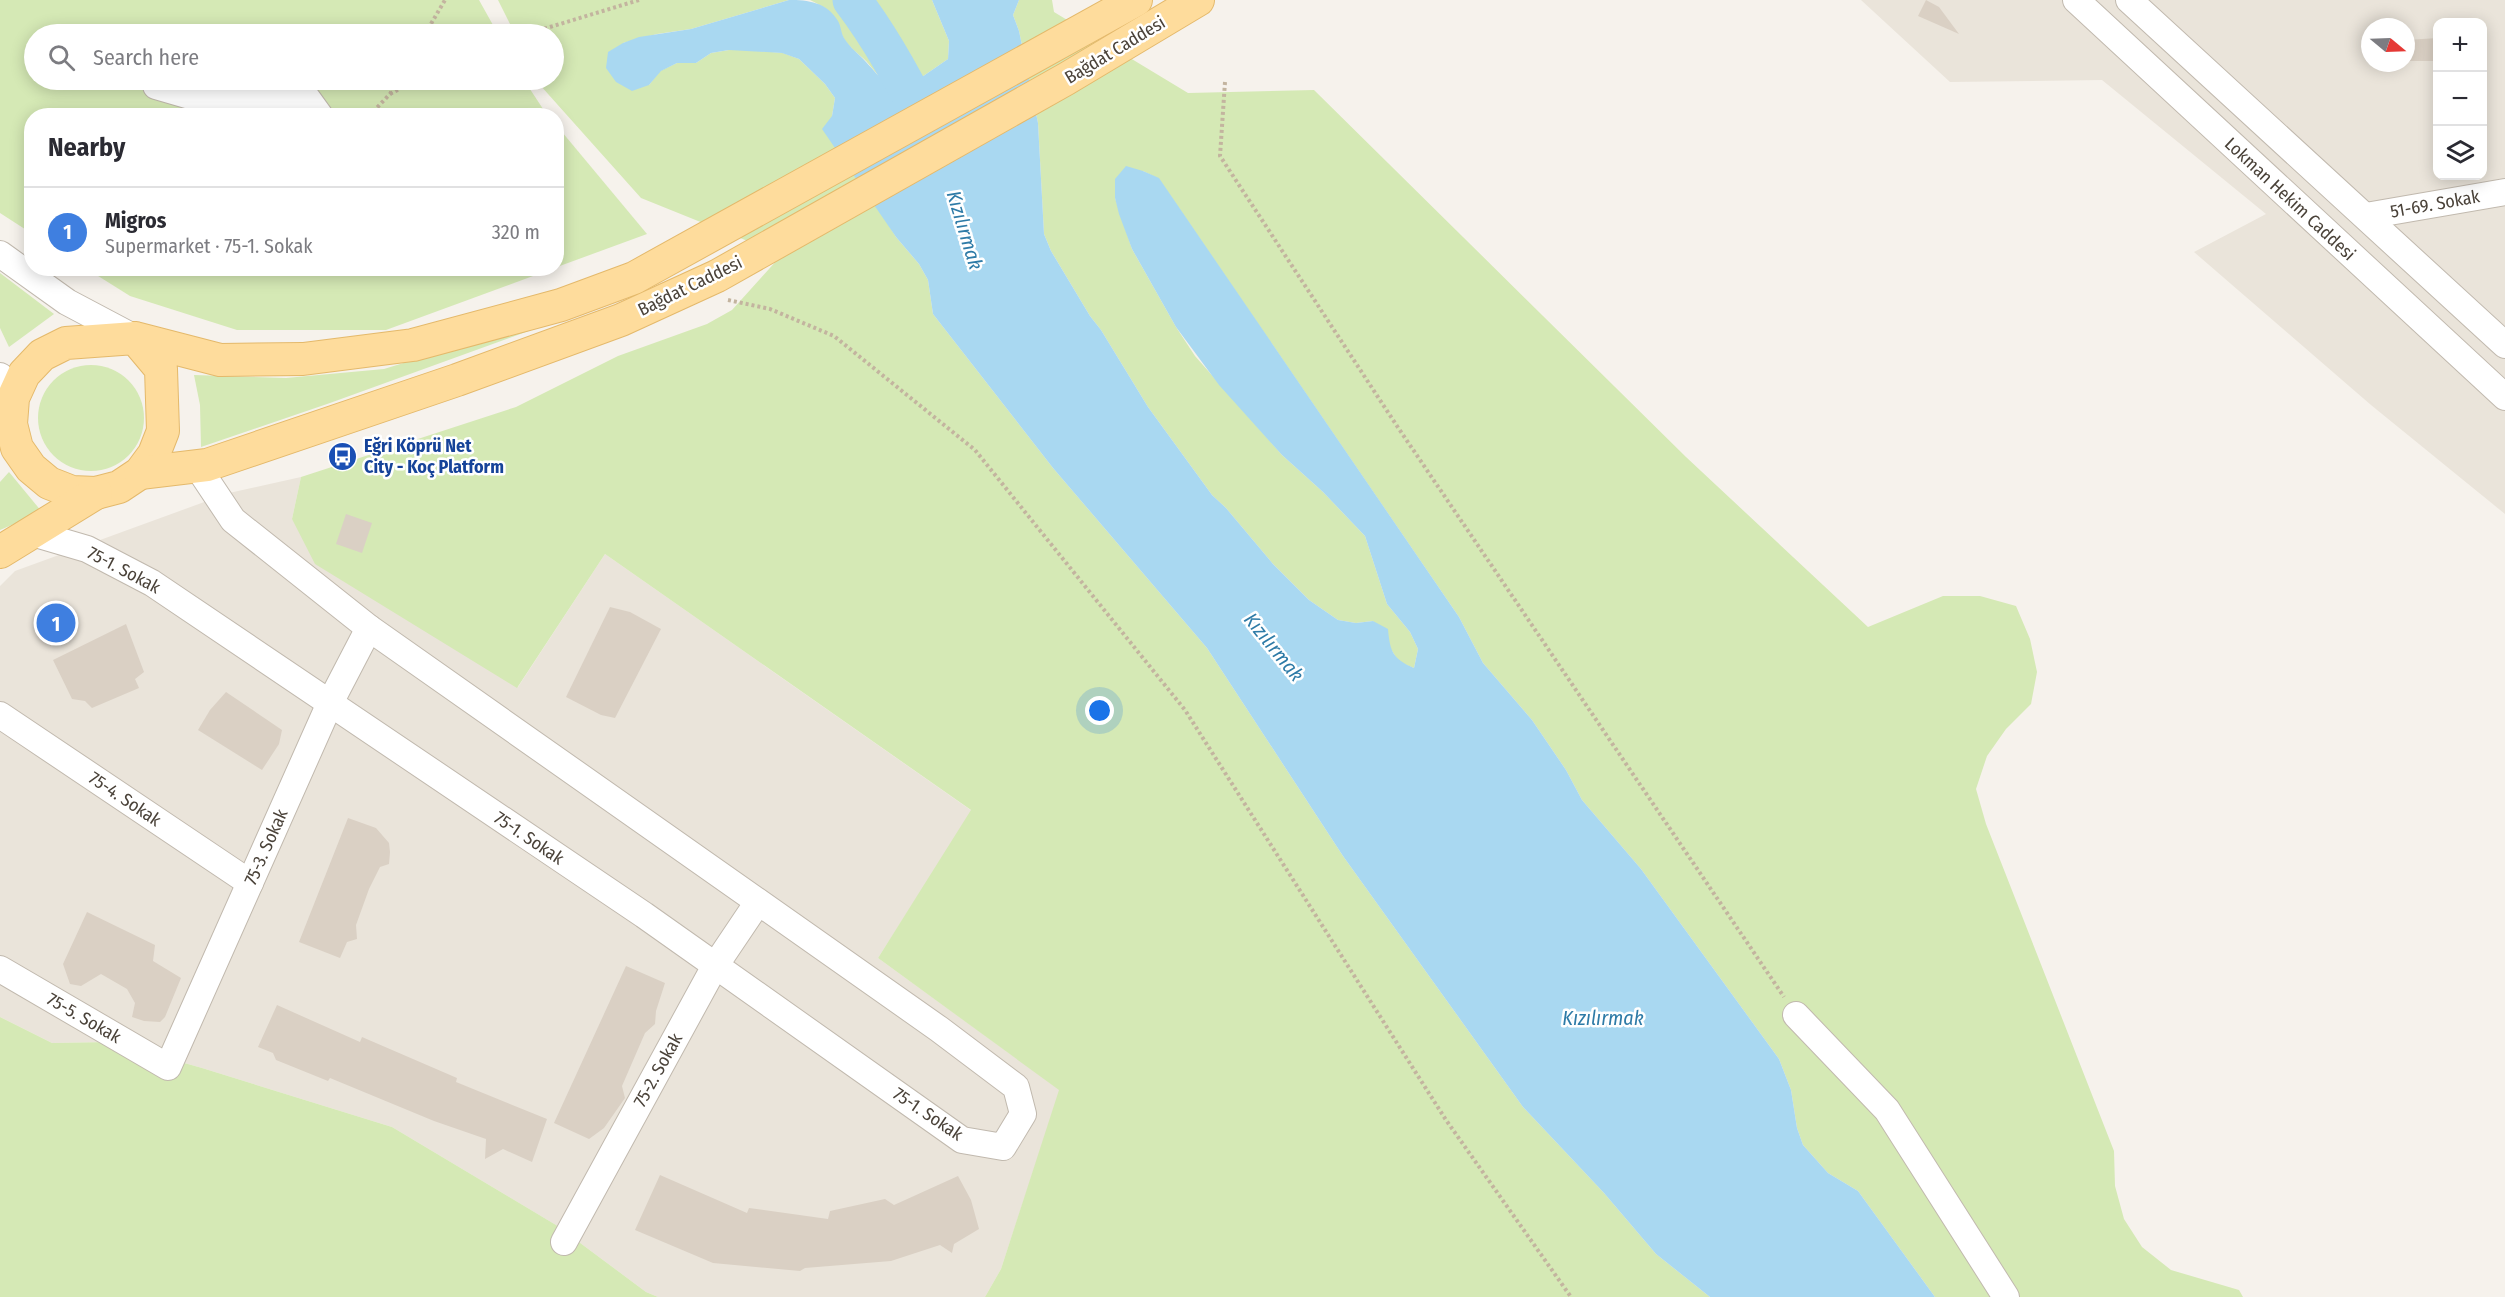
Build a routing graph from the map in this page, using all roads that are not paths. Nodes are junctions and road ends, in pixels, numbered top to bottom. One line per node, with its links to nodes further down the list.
1 (1136, 0): 12 (main road, Bağdat Caddesi)
2 (1198, 0): 17 (main road, Bağdat Caddesi)
3 (2076, 0): 15 (street, Lokman Hekim Caddesi)
4 (2130, 0): 8 (street, Lokman Hekim Caddesi)
5 (170, 90): 6 (street)
6 (314, 108)
7 (2505, 192): 8 (street, 51-69. Sokak)
8 (2366, 216): 13 (street, Lokman Hekim Caddesi)
9 (0, 254): 10 (street)
10 (24, 271)
11 (31, 276): 12 (street)
12 (135, 338): 16 (main road); 18 (main road)
13 (2505, 345)
14 (0, 376): 16 (street)
15 (2505, 398)
16 (6, 433): 19 (main road)
17 (197, 466): 18 (main road, Bağdat Caddesi); 22 (street, 75-1. Sokak)
18 (140, 473): 19 (main road)
19 (96, 493): 20 (main road)
20 (29, 532): 21 (main road); 23 (street, 75-1. Sokak)
21 (0, 552)
22 (369, 628): 23 (street, 75-3. Sokak); 26 (street, 75-1. Sokak)
23 (330, 703): 25 (street, 75-3. Sokak); 27 (street, 75-1. Sokak)
24 (0, 715): 25 (street, 75-4. Sokak)
25 (250, 884): 30 (street, 75-3. Sokak)
26 (758, 902): 27 (street, 75-2. Sokak); 27 (street, 75-1. Sokak)
27 (716, 966): 31 (street, 75-2. Sokak)
28 (0, 969): 30 (street, 75-5. Sokak)
29 (1796, 1015): 32 (street)
30 (168, 1068)
31 (564, 1242)
32 (2006, 1297)

